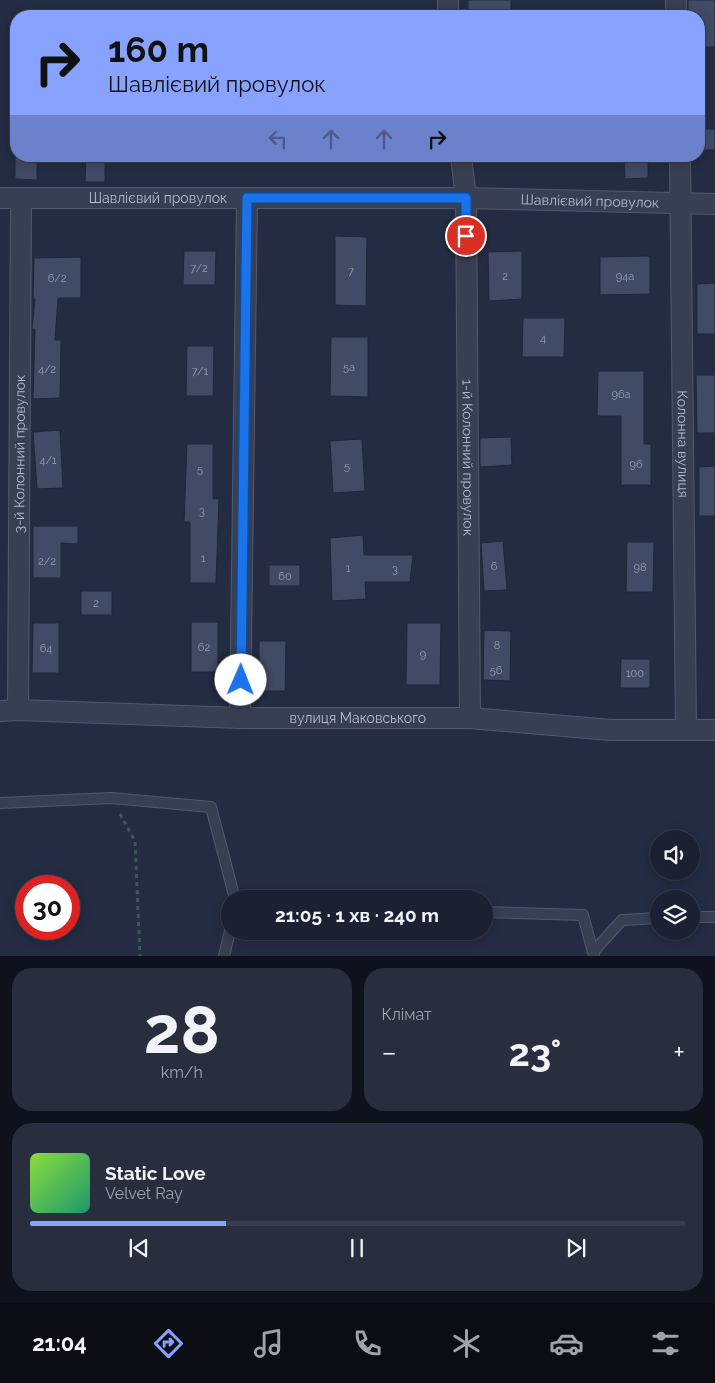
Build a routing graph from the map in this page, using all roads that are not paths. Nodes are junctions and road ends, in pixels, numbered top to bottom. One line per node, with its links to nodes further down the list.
1 (462, 162): 6 (street)
2 (680, 162): 7 (street, Колонна вулиця)
3 (0, 198): 4 (street, Шавлієвий провулок)
4 (21, 198): 5 (street, Шавлієвий провулок); 9 (street, 3-й Колонний провулок)
5 (247, 198): 6 (street, Шавлієвий провулок); 10 (street)
6 (466, 198): 7 (street, Шавлієвий провулок); 11 (street, 1-й Колонний провулок)
7 (680, 203): 8 (street, Шавлієвий провулок); 12 (street, Колонна вулиця)
8 (715, 204)
9 (9, 711): 10 (street, вулиця Маковського)
10 (240, 718): 11 (street, вулиця Маковського)
11 (470, 718): 12 (street, вулиця Маковського)
12 (686, 730): 13 (street, вулиця Маковського)
13 (715, 730)
14 (0, 803): 15 (lane)
15 (233, 890)
16 (493, 912): 21 (lane)
17 (700, 917): 18 (lane)
18 (715, 917)
19 (650, 918): 21 (lane)
20 (228, 940): 22 (lane)
21 (594, 953)
22 (224, 956)

